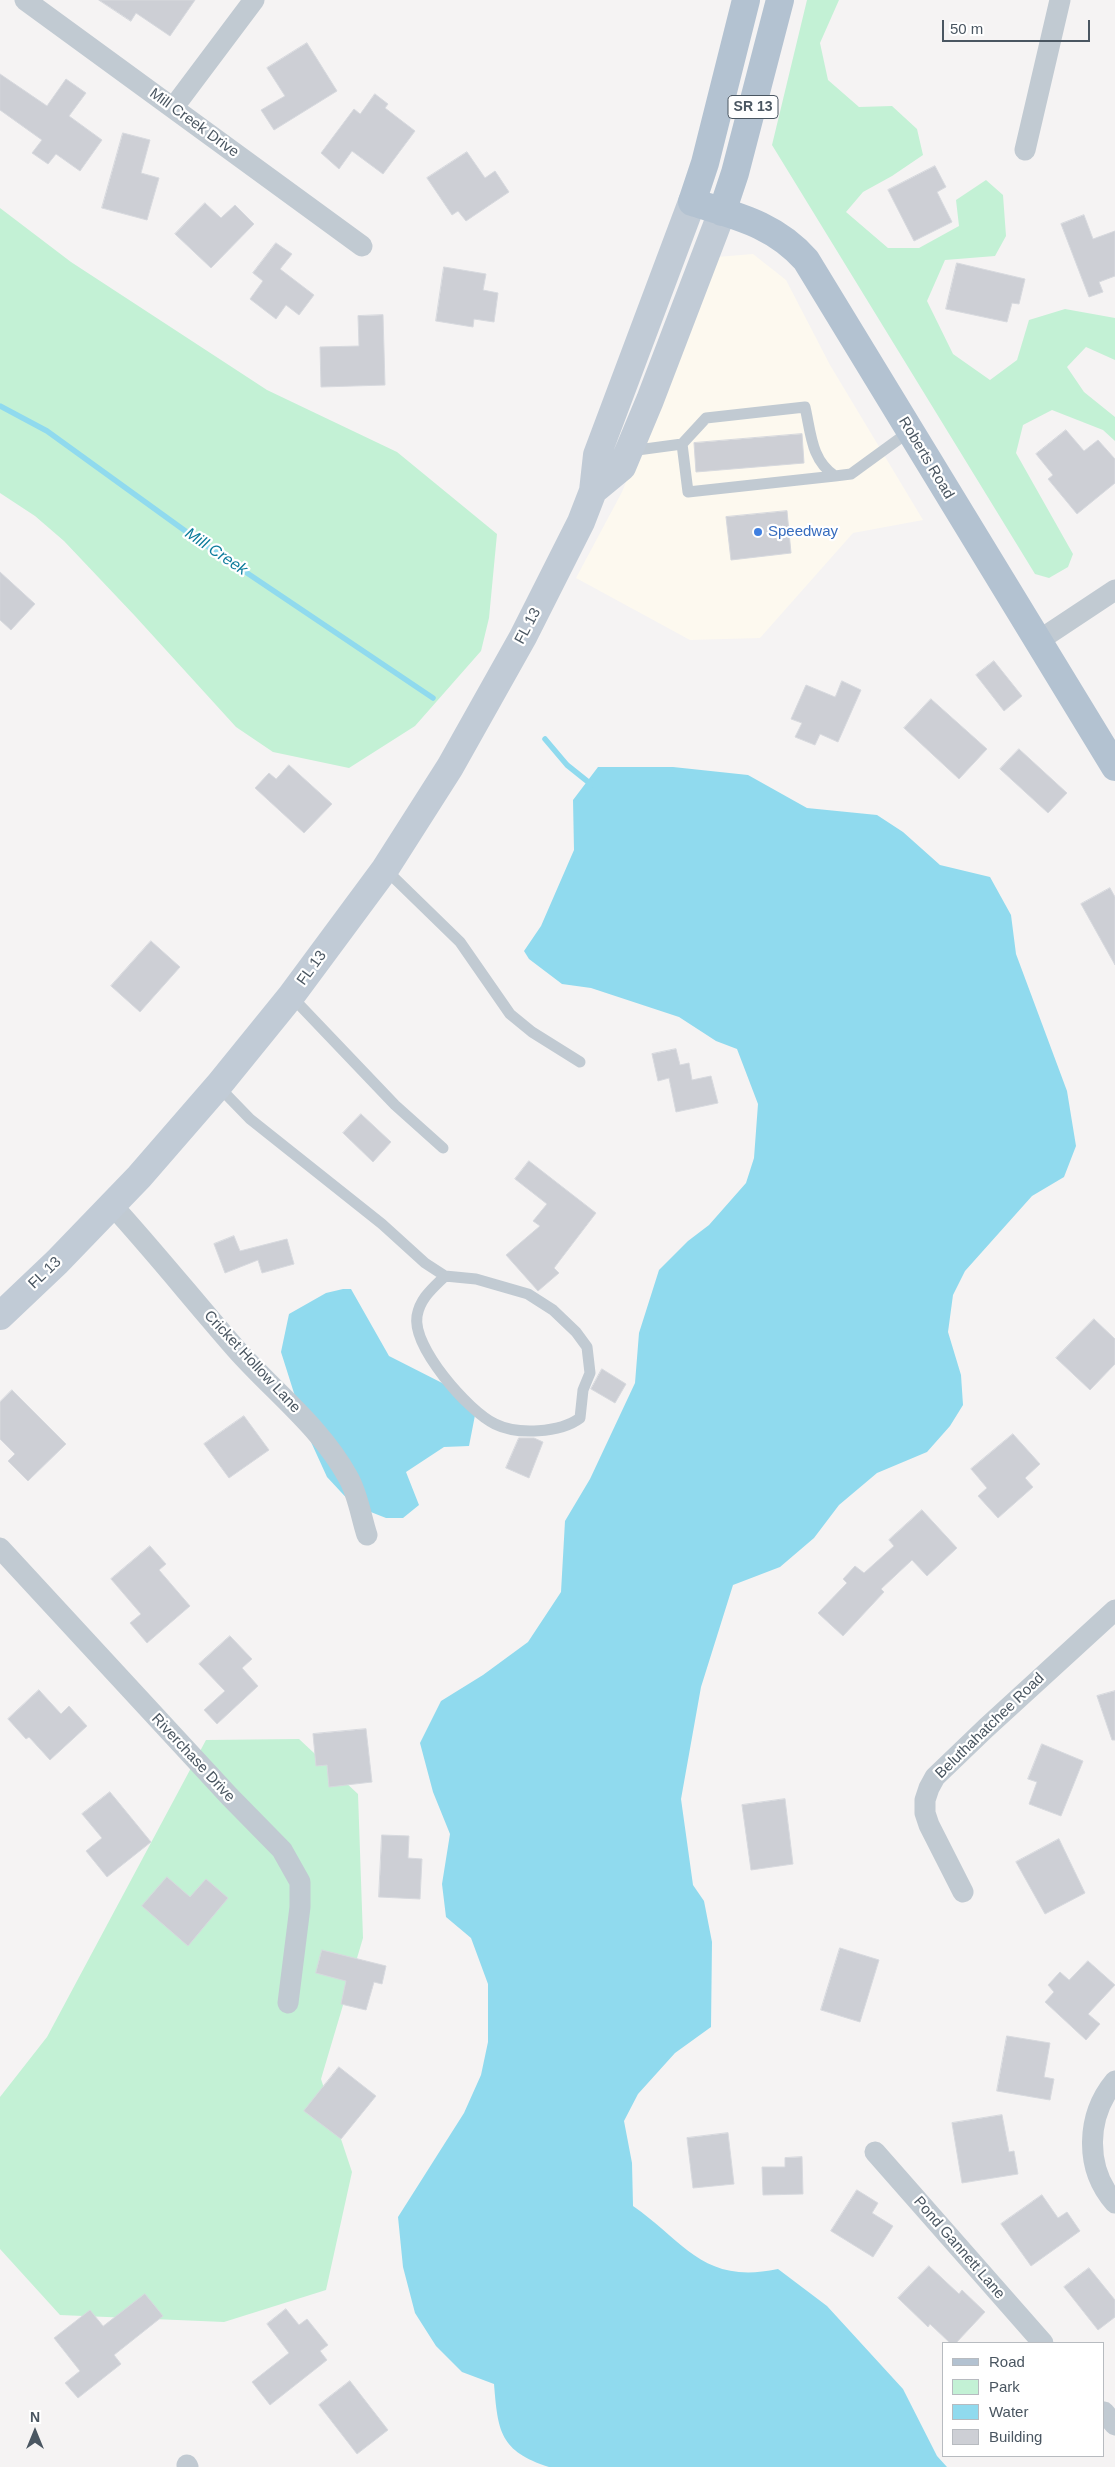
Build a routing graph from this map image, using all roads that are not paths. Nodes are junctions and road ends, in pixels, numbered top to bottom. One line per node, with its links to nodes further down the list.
1 (25, 0): 6 (street, Mill Creek Drive)
2 (254, 0): 6 (street)
3 (746, 0): 8 (main road, SR 13)
4 (780, 0): 9 (main road, SR 13)
5 (1060, 0): 7 (street)
6 (173, 108): 10 (street, Mill Creek Drive)
7 (1025, 150)
8 (692, 202): 9 (main road, Roberts Road); 15 (main road, SR 13)
9 (722, 212): 11 (main road, Roberts Road); 13 (main road, SR 13)
10 (362, 246)
11 (910, 431): 14 (lane); 17 (main road, Roberts Road)
12 (682, 444): 13 (lane); 14 (lane); 14 (lane)
13 (628, 451): 15 (main road, SR 13)
14 (835, 476)
15 (593, 491): 19 (main road, FL 13 / SR 13)
16 (1115, 590): 17 (street)
17 (1038, 641): 18 (main road, Roberts Road)
18 (1115, 766)
19 (385, 869): 20 (main road, FL 13 / SR 13); 21 (lane)
20 (291, 996): 22 (main road, FL 13 / SR 13); 23 (lane)
21 (580, 1062)
22 (218, 1086): 24 (main road, FL 13 / SR 13); 25 (lane)
23 (443, 1148)
24 (112, 1205): 26 (main road, FL 13 / SR 13); 27 (street, Cricket Hollow Lane)
25 (445, 1276): 25 (lane)
26 (0, 1316)
27 (367, 1535)
28 (0, 1548): 31 (street, Riverchase Drive)
29 (1115, 1610): 30 (street, Beluthahatchee Road)
30 (963, 1892)
31 (288, 2003)
32 (1115, 2081): 34 (street)
33 (874, 2152): 35 (street, Pond Gannett Lane)
34 (1115, 2203)
35 (1042, 2342)
36 (1105, 2413): 37 (street)
37 (1115, 2425)

